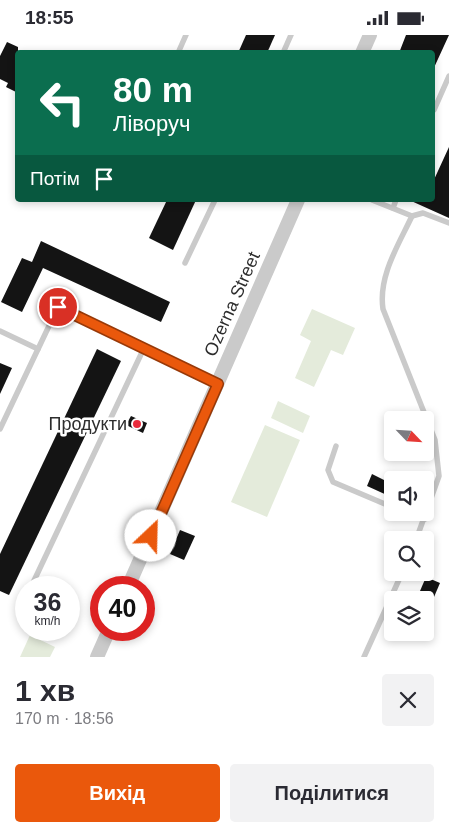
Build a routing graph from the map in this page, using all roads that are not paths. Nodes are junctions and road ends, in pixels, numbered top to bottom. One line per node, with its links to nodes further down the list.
1 (186, 35): 4 (lane)
2 (291, 35): 5 (lane)
3 (370, 35): 6 (street)
4 (179, 50)
5 (284, 50)
6 (363, 50)
7 (449, 76): 8 (lane)
8 (435, 108)
9 (214, 202): 16 (lane)
10 (297, 202): 20 (street, Ozerna Street)
11 (377, 202): 13 (lane)
12 (395, 202): 13 (lane)
13 (393, 208): 14 (lane)
14 (412, 215): 15 (lane); 23 (lane)
15 (449, 223)
16 (185, 263)
17 (0, 331): 18 (lane)
18 (38, 349): 19 (lane); 21 (lane)
19 (144, 349): 20 (lane); 25 (lane)
20 (218, 384): 26 (street, Ozerna Street)
21 (0, 429)
22 (336, 446): 24 (lane)
23 (434, 493)
24 (384, 504)
25 (37, 576)
26 (133, 576)
27 (398, 581): 30 (lane)
28 (104, 641): 29 (street)
29 (97, 657)
30 (364, 657)

